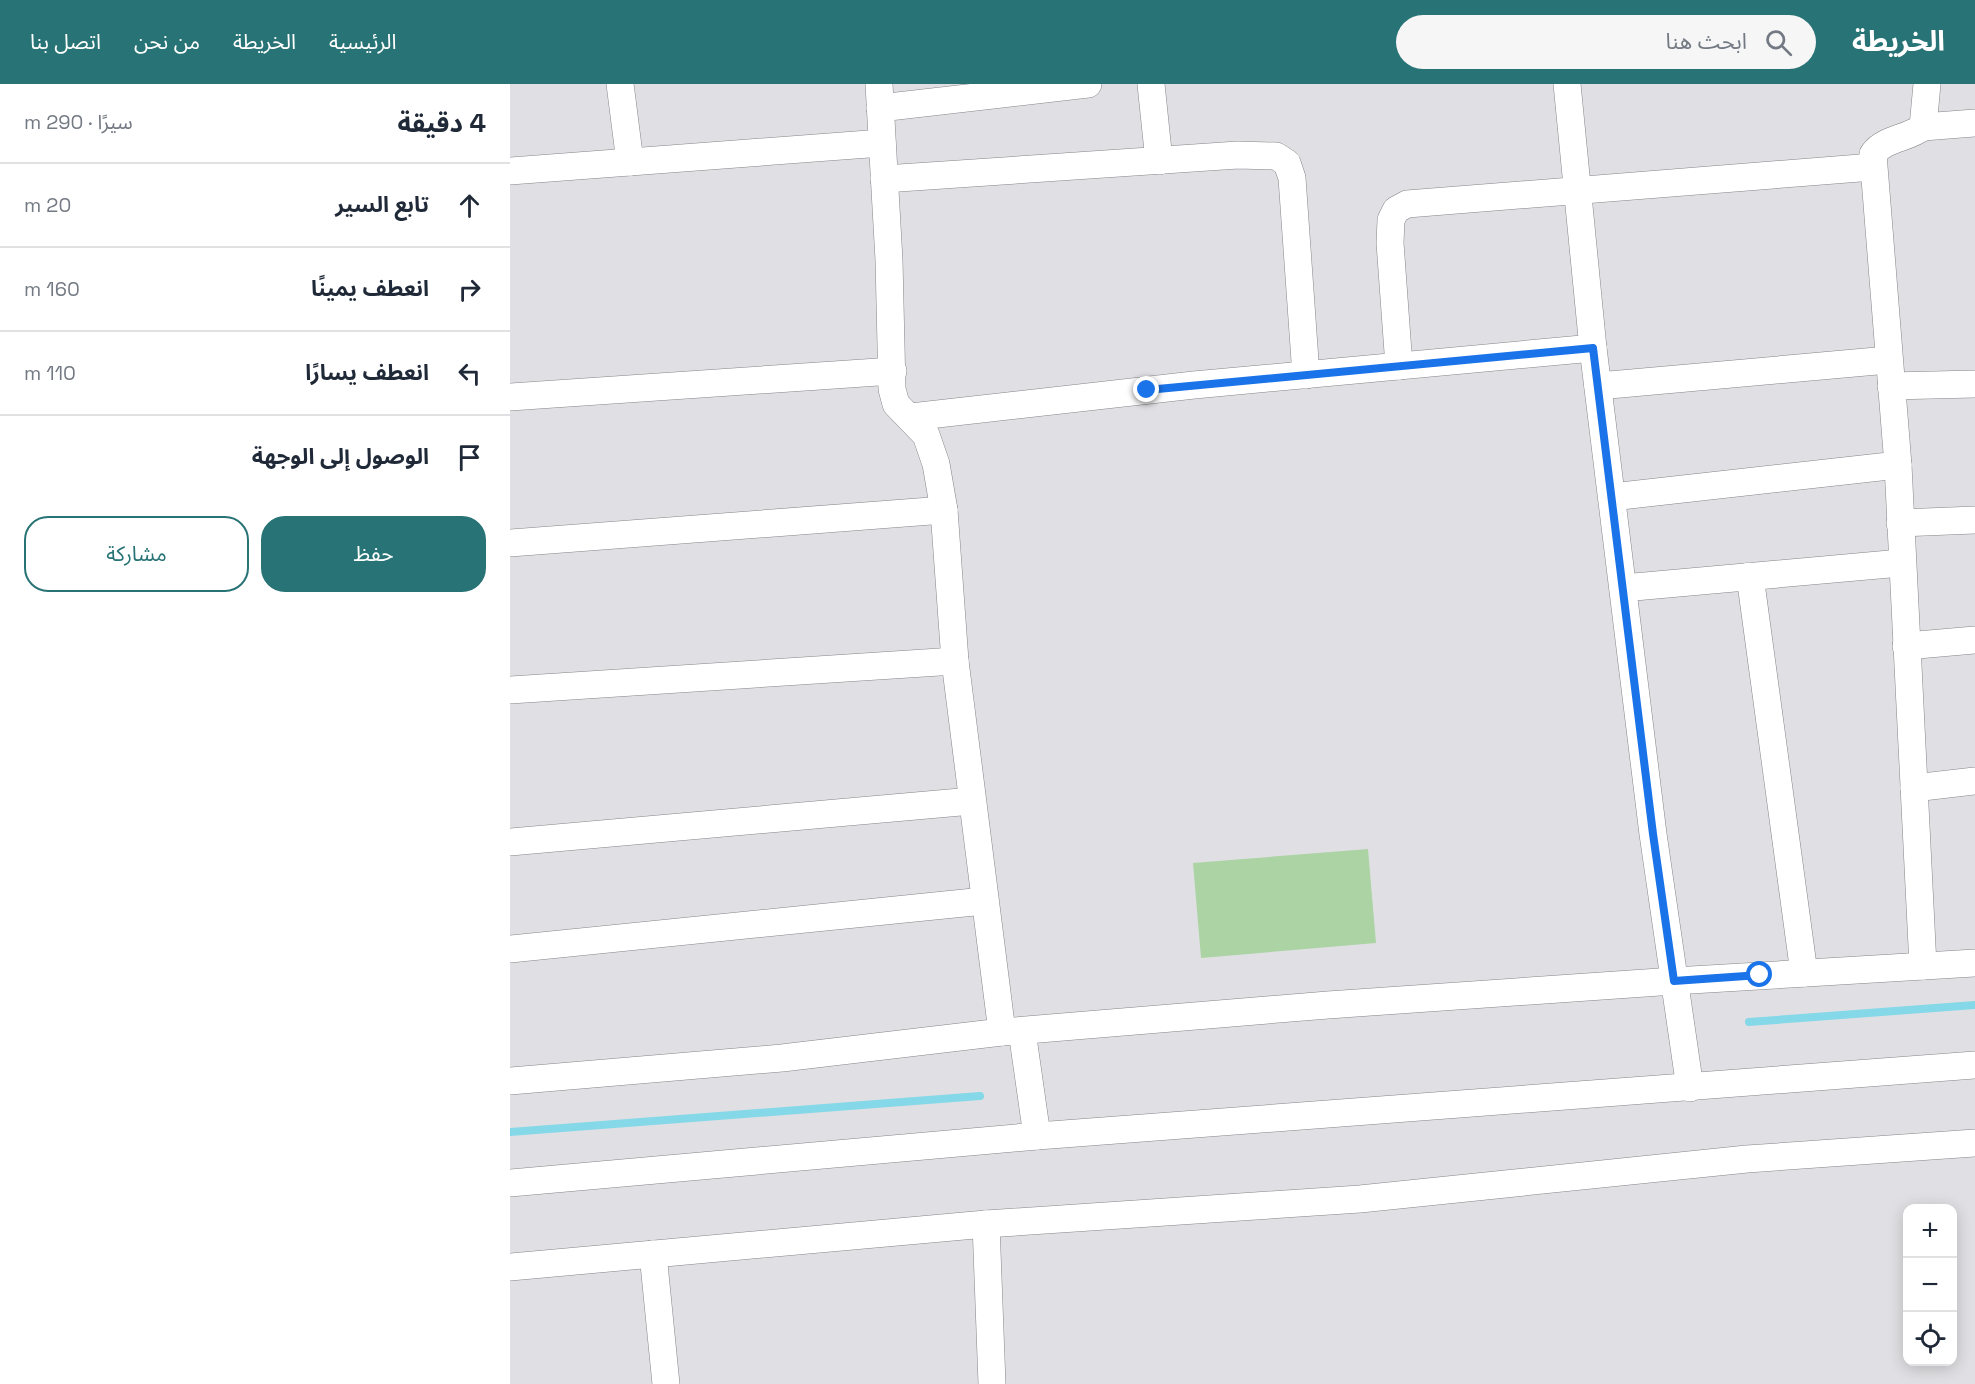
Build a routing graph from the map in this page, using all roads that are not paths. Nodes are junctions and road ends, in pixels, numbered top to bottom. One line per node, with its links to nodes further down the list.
1 (620, 84): 11 (street)
2 (1088, 84): 6 (street)
3 (1151, 84): 10 (street)
4 (1567, 84): 15 (street)
5 (1927, 84): 8 (street)
6 (880, 96): 9 (street)
7 (1975, 123): 8 (street)
8 (1923, 127): 12 (street)
9 (882, 143): 11 (street); 14 (street)
10 (1159, 161): 14 (street); 20 (street)
11 (630, 162): 13 (street)
12 (1873, 167): 15 (street); 19 (street)
13 (510, 171)
14 (884, 179): 18 (street)
15 (1577, 190): 16 (street); 17 (street)
16 (1593, 348): 17 (street); 22 (street)
17 (1399, 366): 20 (street)
18 (893, 371): 23 (street); 24 (street)
19 (1890, 373): 21 (street); 22 (street); 25 (street)
20 (1306, 375): 24 (street)
21 (1975, 384)
22 (1598, 386): 26 (street)
23 (510, 397)
24 (911, 417): 27 (street)
25 (1898, 465): 26 (street); 29 (street)
26 (1612, 497): 33 (street)
27 (944, 510): 30 (street); 36 (street)
28 (1975, 520): 29 (street)
29 (1900, 523): 31 (street)
30 (510, 543)
31 (1901, 563): 32 (street); 35 (street)
32 (1750, 576): 33 (street); 46 (street)
33 (1623, 588): 47 (street)
34 (1975, 640): 35 (street)
35 (1906, 646): 39 (street)
36 (955, 661): 37 (street); 40 (street)
37 (510, 690)
38 (1975, 781): 39 (street)
39 (1914, 788): 45 (street)
40 (972, 801): 41 (street); 42 (street)
41 (510, 842)
42 (984, 902): 43 (street); 48 (street)
43 (510, 949)
44 (1975, 963): 45 (street)
45 (1923, 966): 46 (street)
46 (1804, 973): 47 (street)
47 (1675, 992): 48 (street); 51 (street)
48 (1016, 1036): 50 (street); 52 (street)
49 (1975, 1065): 51 (street)
50 (510, 1081)
51 (1690, 1088): 52 (street)
52 (1035, 1126): 54 (street)
53 (1975, 1143): 55 (street)
54 (510, 1183)
55 (986, 1224): 56 (street); 59 (street)
56 (653, 1254): 57 (street); 58 (street)
57 (510, 1268)
58 (666, 1384)
59 (992, 1384)

